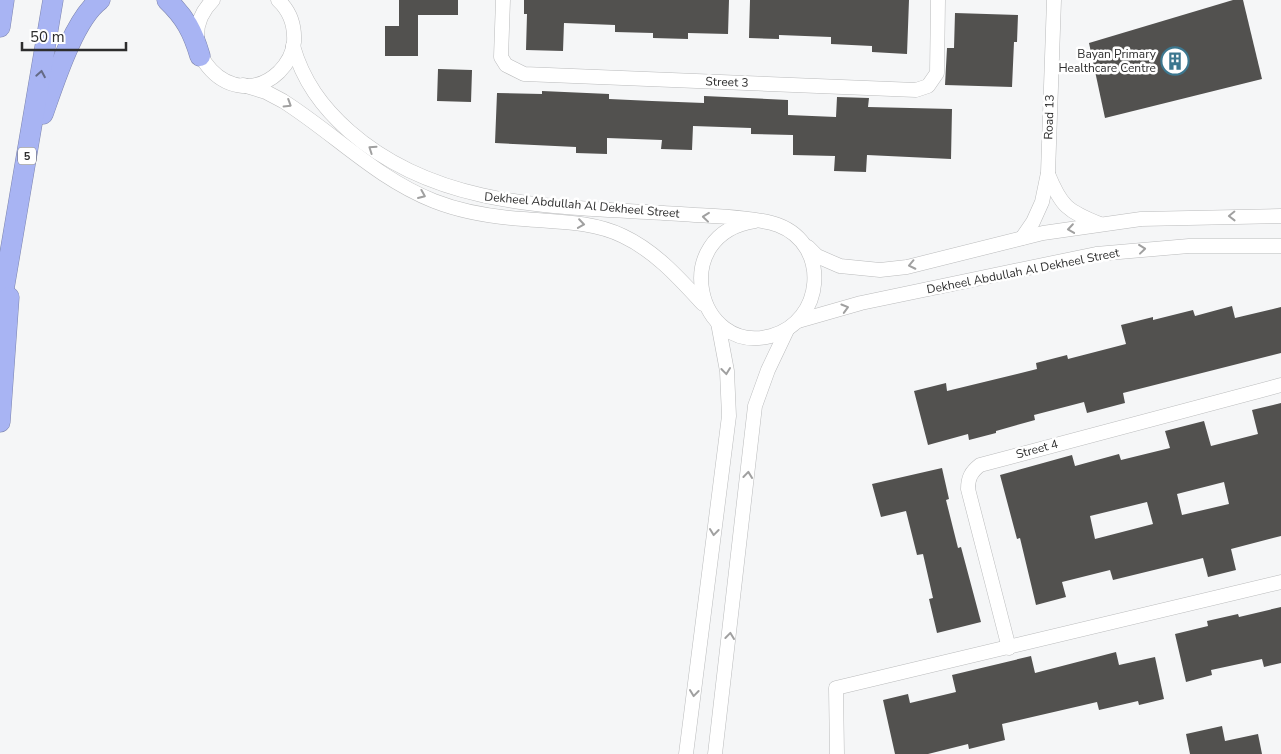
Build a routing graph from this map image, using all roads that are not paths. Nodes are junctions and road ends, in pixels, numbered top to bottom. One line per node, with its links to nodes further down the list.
1 (4, 0): 11 (highway)
2 (54, 0): 16 (highway, 5, one-way to 2)
3 (100, 0): 16 (highway)
4 (167, 0): 13 (highway)
5 (213, 0): 13 (street)
6 (278, 0): 10 (street)
7 (503, 0): 8 (street, Street 3)
8 (938, 0)
9 (1054, 0): 15 (street, Road 13)
10 (286, 6): 12 (street, Dekheel Abdullah Al Dekheel Street)
11 (0, 27)
12 (293, 46): 14 (street); 18 (street, Dekheel Abdullah Al Dekheel Street, one-way to 12)
13 (200, 56): 14 (street, Dekheel Abdullah Al Dekheel Street)
14 (243, 86): 24 (street, Dekheel Abdullah Al Dekheel Street, one-way to 24)
15 (1048, 173): 19 (street, Road 13); 21 (street, Road 13)
16 (24, 175): 20 (highway, 5)
17 (1281, 216): 19 (street, one-way to 19)
18 (755, 222): 22 (street); 24 (street)
19 (1101, 224): 21 (street, one-way to 21)
20 (13, 232): 25 (highway, 5); 29 (highway)
21 (1022, 238): 22 (street, one-way to 22)
22 (803, 243): 27 (street)
23 (1281, 246): 27 (street, Dekheel Abdullah Al Dekheel Street, one-way to 23)
24 (707, 308): 26 (street)
25 (0, 312)
26 (718, 323): 27 (street); 32 (street, one-way to 32)
27 (793, 326): 33 (street, one-way to 27)
28 (1281, 385): 31 (street, Street 4)
29 (0, 422)
30 (1281, 582): 31 (street)
31 (1009, 648): 34 (street)
32 (686, 754)
33 (715, 754)
34 (837, 754)

